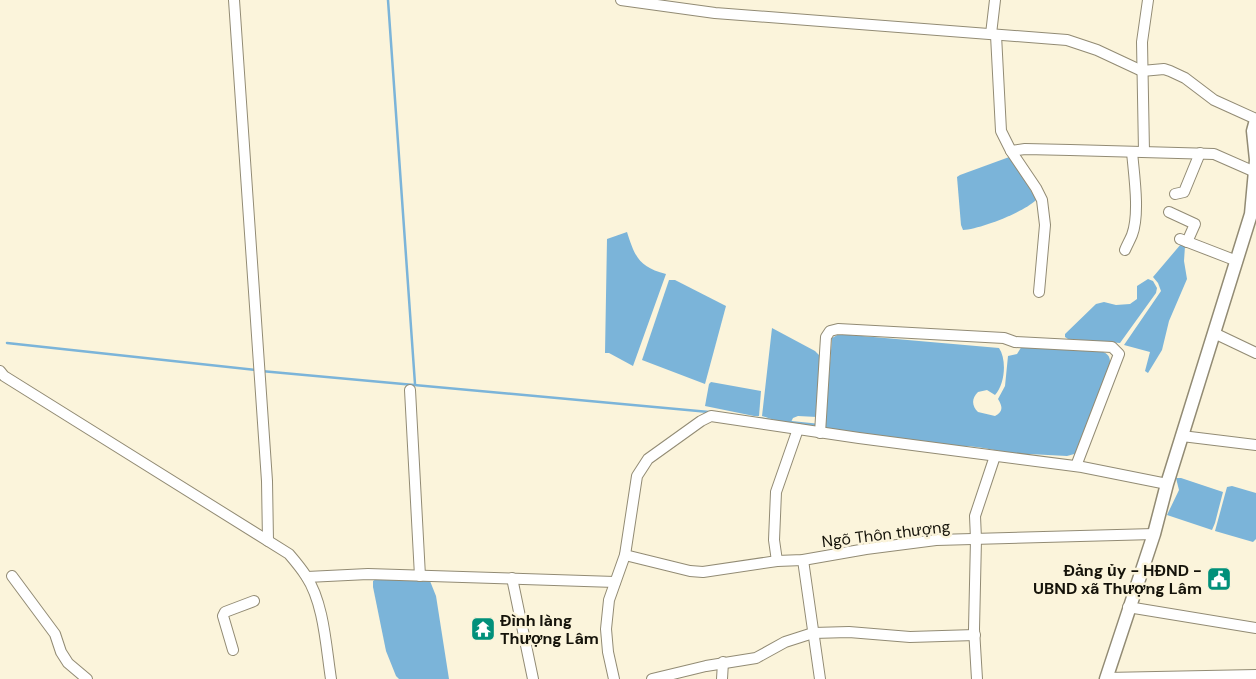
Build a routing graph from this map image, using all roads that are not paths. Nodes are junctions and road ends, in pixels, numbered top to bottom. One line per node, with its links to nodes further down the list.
1 (234, 0): 31 (street)
2 (622, 0): 5 (street)
3 (995, 0): 5 (street)
4 (1148, 0): 6 (street)
5 (993, 35): 6 (street); 8 (street)
6 (1142, 71): 7 (street); 10 (street)
7 (1256, 119): 12 (street)
8 (1011, 151): 9 (street); 17 (street)
9 (1132, 152): 10 (street); 15 (street)
10 (1144, 152): 11 (street)
11 (1200, 153): 12 (street); 13 (street)
12 (1255, 172): 16 (street)
13 (1174, 194)
14 (1169, 212): 16 (street)
15 (1125, 250)
16 (1237, 261): 18 (street)
17 (1039, 292)
18 (1214, 333): 19 (street); 24 (street)
19 (1256, 353)
20 (0, 371): 31 (street)
21 (410, 390): 36 (street)
22 (798, 429): 23 (street); 32 (street); 34 (street)
23 (820, 433): 26 (street); 27 (street)
24 (1182, 436): 25 (street); 28 (street)
25 (1256, 445)
26 (995, 456): 27 (street); 30 (street)
27 (1076, 466): 28 (street)
28 (1167, 484): 29 (street)
29 (1154, 534): 30 (street, Ngõ Thôn thượng); 41 (street)
30 (976, 539): 33 (street, Ngõ Thôn thượng); 44 (street)
31 (268, 541): 37 (street)
32 (625, 555): 34 (street, Ngõ Thôn thượng); 39 (street)
33 (803, 560): 34 (street, Ngõ Thôn thượng); 43 (street)
34 (777, 561)
35 (12, 576): 48 (street)
36 (420, 576): 37 (street); 38 (street)
37 (307, 577): 49 (street)
38 (512, 578): 39 (street); 50 (street)
39 (615, 582): 51 (street)
40 (254, 601): 45 (street)
41 (1128, 607): 42 (street); 56 (street)
42 (1256, 628)
43 (813, 633): 44 (street); 46 (street); 54 (street)
44 (974, 635): 55 (street)
45 (233, 650)
46 (723, 662): 52 (street); 53 (street)
47 (1256, 675): 56 (street)
48 (87, 679)
49 (331, 679)
50 (533, 679)
51 (614, 679)
52 (652, 679)
53 (722, 679)
54 (820, 679)
55 (977, 679)
56 (1106, 679)

